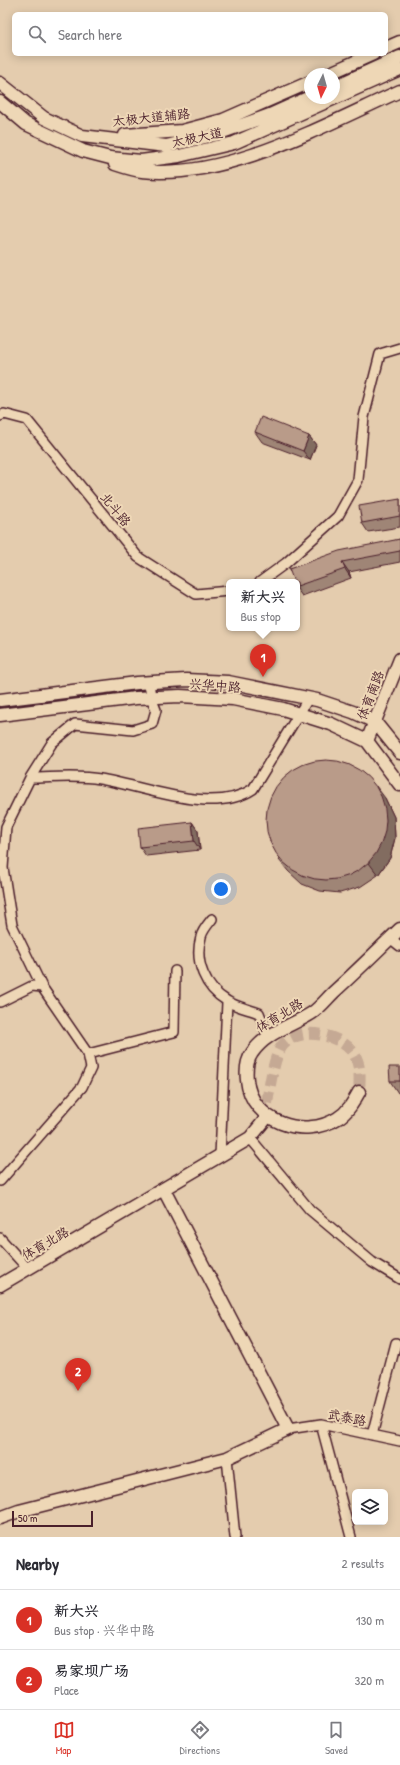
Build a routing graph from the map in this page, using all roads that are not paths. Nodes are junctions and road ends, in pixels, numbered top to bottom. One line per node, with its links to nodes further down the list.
1 (400, 42): 2 (main road)
2 (388, 47)
3 (368, 56): 5 (main road)
4 (400, 57): 8 (main road)
5 (340, 69)
6 (400, 69): 14 (main road, 太极大道)
7 (0, 83): 13 (main road, 太极大道)
8 (340, 84)
9 (304, 85): 13 (main road, 太极大道辅路)
10 (400, 91): 14 (main road)
11 (304, 100): 13 (main road, 太极大道)
12 (0, 102): 14 (main road, 太极大道)
13 (82, 136)
14 (83, 151)
15 (400, 348): 17 (street)
16 (0, 416): 18 (street, 北斗路)
17 (264, 579)
18 (226, 591)
19 (400, 659): 26 (main road, 体育南路)
20 (149, 682): 21 (street); 22 (main road); 23 (main road)
21 (151, 697): 24 (main road, 兴华中路); 25 (main road, 兴华中路); 29 (street)
22 (308, 699): 24 (street); 26 (main road)
23 (0, 700)
24 (299, 714): 27 (main road, 兴华中路); 29 (street)
25 (0, 715)
26 (375, 722): 27 (main road, 体育南路); 28 (main road)
27 (367, 741): 30 (main road, 兴华中路)
28 (400, 753)
29 (30, 778): 35 (street)
30 (400, 785)
31 (212, 919): 37 (street)
32 (400, 929): 33 (main road, 体育北路)
33 (395, 942): 38 (main road, 体育北路)
34 (175, 971): 39 (street)
35 (42, 987): 36 (street); 39 (street)
36 (0, 1002)
37 (227, 1002): 38 (street); 43 (street)
38 (268, 1036): 40 (main road, 体育北路)
39 (88, 1054): 44 (street)
40 (359, 1092)
41 (264, 1121): 42 (main road, 体育北路)
42 (250, 1138): 43 (main road, 体育北路); 48 (street)
43 (220, 1156): 45 (main road, 体育北路)
44 (0, 1181)
45 (164, 1190): 47 (main road, 体育北路); 52 (main road)
46 (0, 1238): 47 (street)
47 (28, 1269): 49 (main road, 体育北路)
48 (400, 1279)
49 (0, 1285)
50 (396, 1343): 53 (street)
51 (322, 1424): 52 (street, 武泰路); 53 (street, 武泰路); 58 (street)
52 (288, 1429): 55 (main road)
53 (372, 1435): 54 (street, 武泰路)
54 (400, 1441)
55 (227, 1458): 56 (main road); 57 (street)
56 (0, 1518)
57 (235, 1537)
58 (351, 1537)

